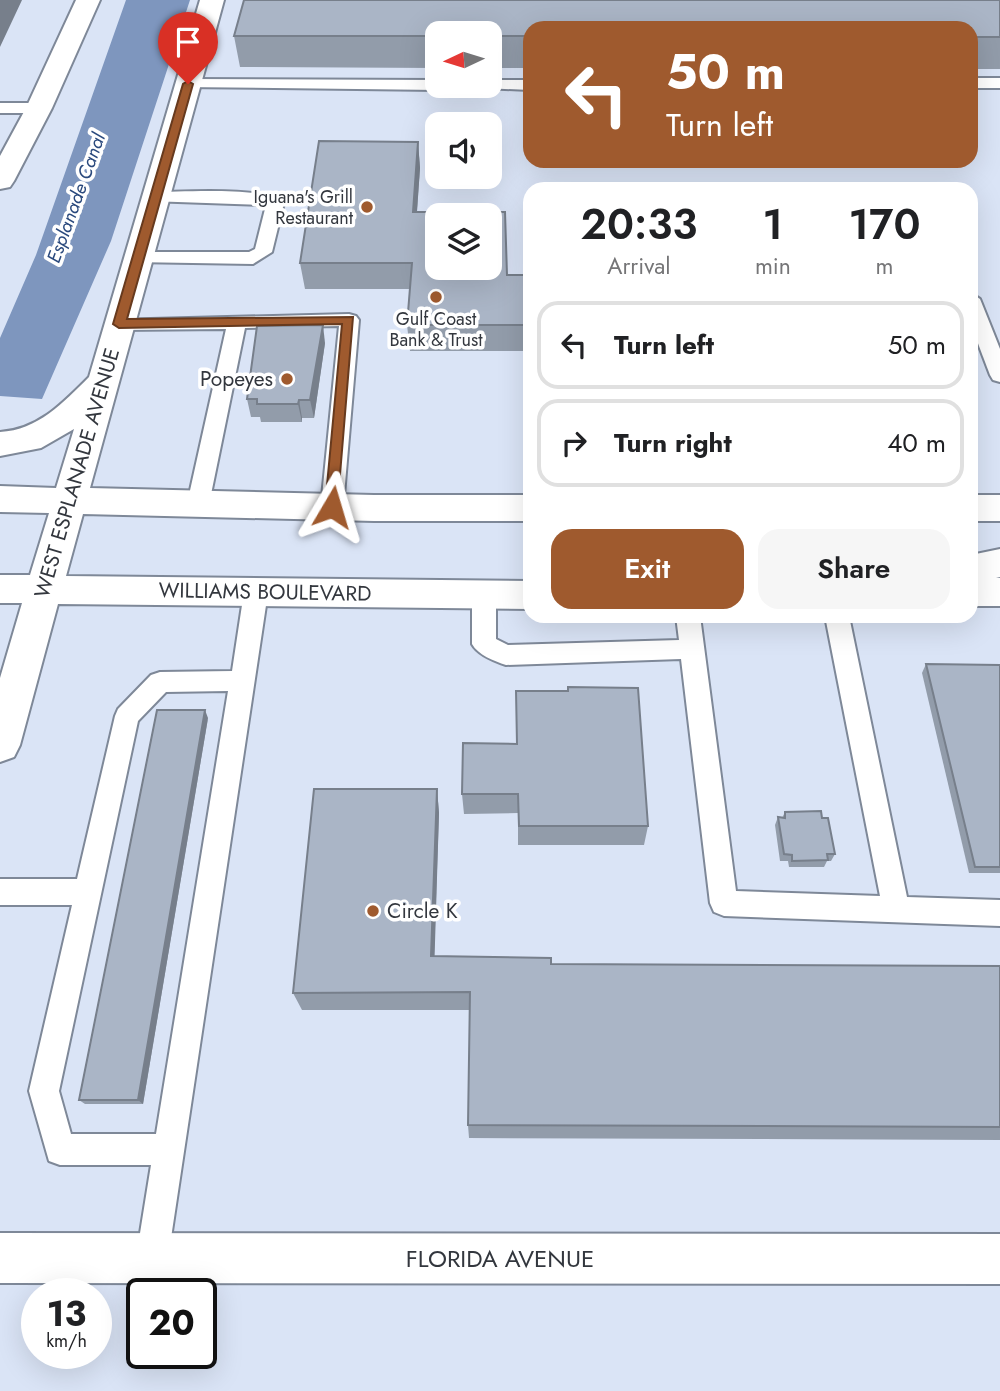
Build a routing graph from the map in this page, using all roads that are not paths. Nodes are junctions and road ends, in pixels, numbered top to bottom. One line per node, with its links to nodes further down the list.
1 (88, 0): 10 (main road)
2 (212, 0): 5 (main road, WEST ESPLANADE AVENUE)
3 (978, 83): 4 (lane)
4 (1000, 83)
5 (188, 84): 6 (lane); 12 (main road, WEST ESPLANADE AVENUE)
6 (425, 85)
7 (502, 85): 8 (lane)
8 (523, 85)
9 (0, 108): 10 (lane)
10 (39, 108): 11 (main road)
11 (0, 181)
12 (155, 197): 13 (main road, WEST ESPLANADE AVENUE); 13 (lane)
13 (138, 258): 16 (main road, WEST ESPLANADE AVENUE)
14 (978, 317): 17 (lane)
15 (237, 321): 16 (lane); 22 (lane); 23 (lane)
16 (119, 324): 18 (main road, WEST ESPLANADE AVENUE)
17 (1000, 375)
18 (102, 384): 19 (main road); 21 (main road, WEST ESPLANADE AVENUE)
19 (0, 444)
20 (0, 499): 21 (main road)
21 (69, 501): 22 (main road); 30 (main road, WEST ESPLANADE AVENUE)
22 (198, 504): 23 (main road)
23 (332, 507): 24 (main road)
24 (523, 508)
25 (978, 508): 26 (main road)
26 (1000, 508)
27 (1000, 563): 28 (main road)
28 (978, 568)
29 (0, 589): 30 (main road, WILLIAMS BOULEVARD)
30 (44, 589): 31 (main road, WILLIAMS BOULEVARD); 40 (main road, WEST ESPLANADE AVENUE)
31 (256, 592): 34 (main road, WILLIAMS BOULEVARD); 39 (lane)
32 (978, 592): 33 (main road)
33 (1000, 592)
34 (484, 595): 35 (main road, WILLIAMS BOULEVARD); 38 (lane)
35 (523, 595)
36 (689, 623): 38 (lane)
37 (838, 623): 43 (lane)
38 (692, 649): 43 (lane)
39 (242, 681): 42 (lane); 45 (lane)
40 (0, 745)
41 (0, 892): 42 (lane)
42 (88, 892): 45 (lane)
43 (896, 909): 44 (lane)
44 (1000, 913)
45 (169, 1149): 47 (lane)
46 (0, 1258): 47 (main road, FLORIDA AVENUE)
47 (152, 1258): 48 (main road, FLORIDA AVENUE)
48 (1000, 1259)

